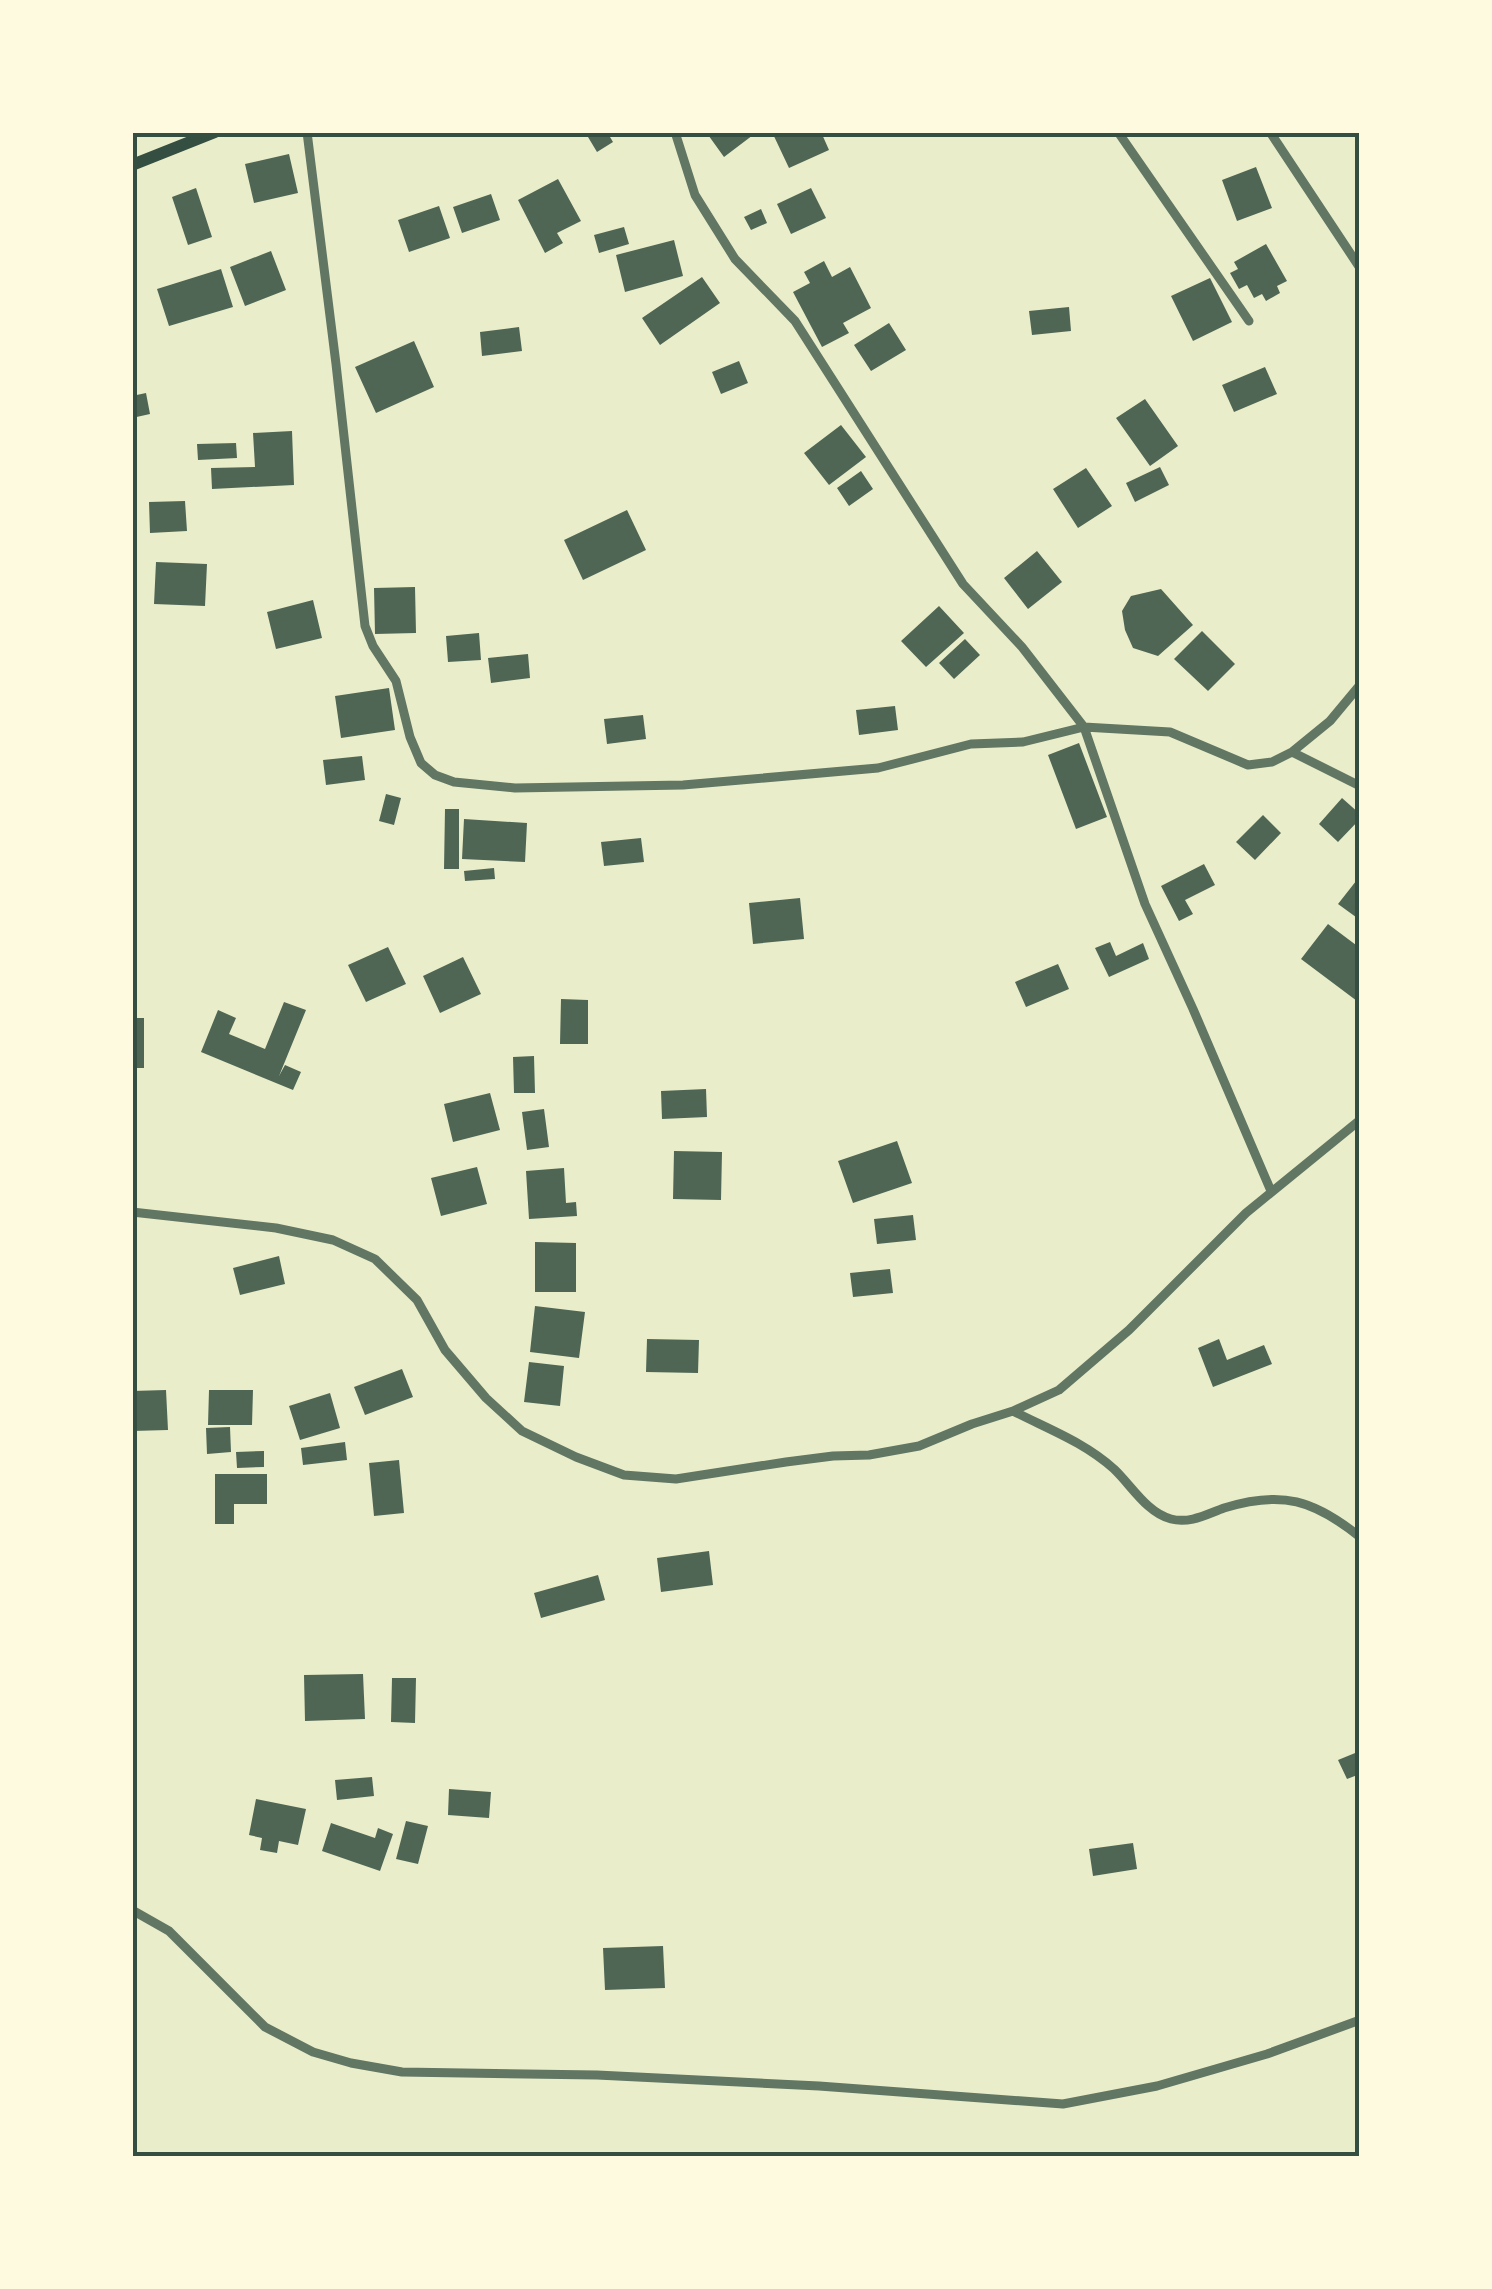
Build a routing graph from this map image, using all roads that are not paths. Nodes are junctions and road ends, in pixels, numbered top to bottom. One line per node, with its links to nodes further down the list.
1 (215, 132): 6 (main road)
2 (307, 132): 10 (street)
3 (674, 132): 10 (street)
4 (1118, 132): 8 (street)
5 (1270, 132): 7 (street)
6 (132, 166)
7 (1360, 268)
8 (1248, 321)
9 (1360, 685): 11 (street)
10 (1084, 727): 11 (street); 14 (street)
11 (1292, 752): 12 (street)
12 (1360, 786)
13 (1360, 1120): 14 (street)
14 (1271, 1191): 16 (street)
15 (132, 1212): 16 (street)
16 (1013, 1412): 17 (street)
17 (1360, 1537)
18 (132, 1910): 19 (street)
19 (1360, 2020)

